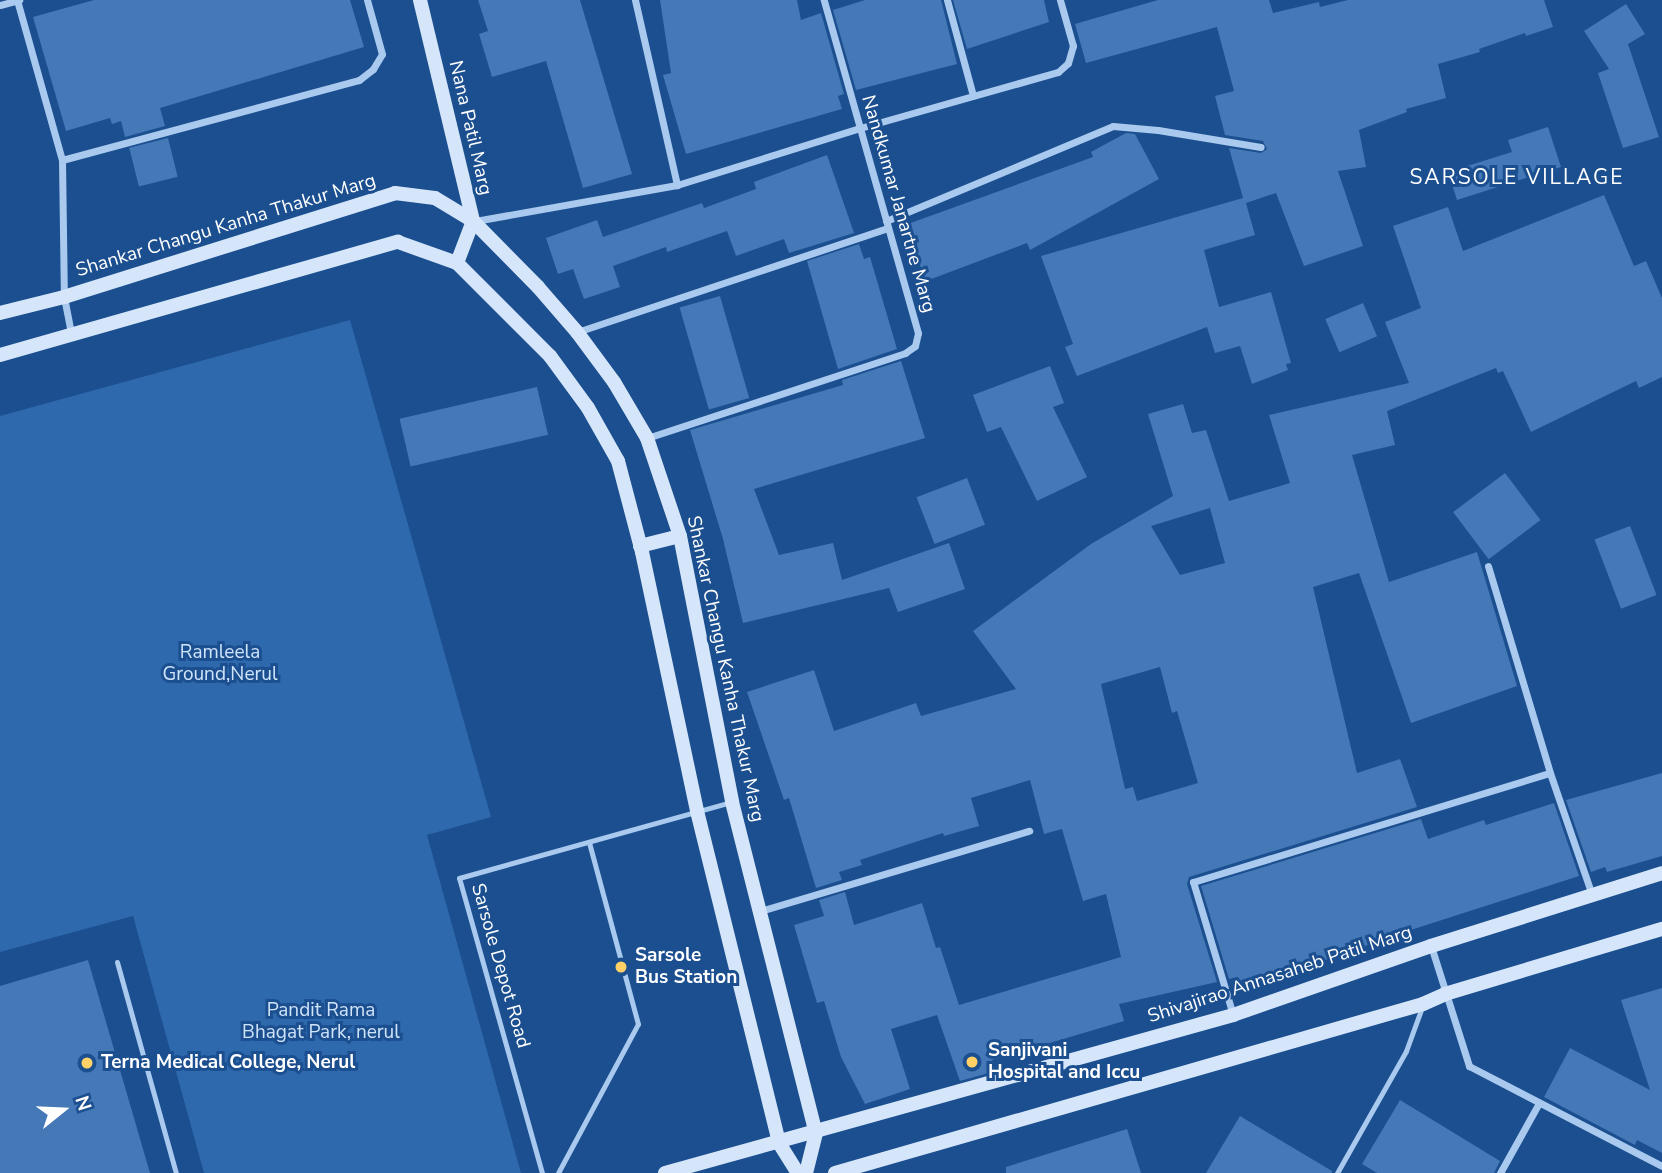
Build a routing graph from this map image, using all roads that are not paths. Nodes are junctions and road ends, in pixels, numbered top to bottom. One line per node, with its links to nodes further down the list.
1 (18, 0): 8 (street); 12 (street)
2 (367, 0): 12 (street)
3 (420, 0): 14 (street, Nana Patil Marg)
4 (635, 0): 13 (street)
5 (824, 0): 10 (street, Nandkumar Janartne Marg)
6 (947, 0): 9 (street)
7 (1060, 0): 9 (street)
8 (0, 5)
9 (973, 96): 10 (street)
10 (860, 128): 13 (street); 15 (street, Nandkumar Janartne Marg)
11 (1261, 147): 15 (street)
12 (62, 160): 17 (street)
13 (677, 185): 14 (street)
14 (473, 221): 16 (street, Nana Patil Marg); 17 (street, Shankar Changu Kanha Thakur Marg); 19 (street, Shankar Changu Kanha Thakur Marg)
15 (887, 225): 19 (street); 22 (street, Nandkumar Janartne Marg)
16 (457, 263): 20 (street); 24 (street)
17 (64, 297): 18 (street, Shankar Changu Kanha Thakur Marg); 20 (street)
18 (0, 313)
19 (577, 332): 22 (street, Shankar Changu Kanha Thakur Marg)
20 (71, 334): 21 (street)
21 (0, 355)
22 (647, 438): 23 (street, Shankar Changu Kanha Thakur Marg)
23 (680, 536): 24 (street); 27 (street, Shankar Changu Kanha Thakur Marg)
24 (640, 546): 28 (street)
25 (1488, 566): 26 (street)
26 (1550, 773): 32 (street); 39 (street)
27 (732, 802): 28 (lane, Sarsole Depot Road); 33 (street, Shankar Changu Kanha Thakur Marg)
28 (697, 811): 30 (lane, Sarsole Depot Road); 42 (street)
29 (1029, 831): 33 (street)
30 (589, 842): 45 (lane, Sarsole Depot Road); 46 (lane)
31 (1662, 873): 32 (street, Shivajirao Annasaheb Patil Marg)
32 (1591, 892): 35 (street, Shivajirao Annasaheb Patil Marg)
33 (759, 911): 41 (street, Shankar Changu Kanha Thakur Marg)
34 (1662, 929): 37 (street)
35 (1431, 946): 37 (street); 39 (street, Shivajirao Annasaheb Patil Marg)
36 (117, 962): 44 (lane)
37 (1445, 994): 38 (street); 40 (street)
38 (1423, 1004): 50 (street); 51 (lane)
39 (1233, 1015): 41 (street, Shivajirao Annasaheb Patil Marg)
40 (1539, 1103): 43 (street); 52 (street)
41 (816, 1133): 42 (street, Shivajirao Annasaheb Patil Marg); 49 (street, Shankar Changu Kanha Thakur Marg)
42 (779, 1143): 47 (street, Shivajirao Annasaheb Patil Marg); 48 (street)
43 (1662, 1166)
44 (176, 1173)
45 (542, 1173)
46 (558, 1173)
47 (665, 1173)
48 (798, 1173)
49 (806, 1173)
50 (835, 1173)
51 (1337, 1173)
52 (1500, 1173)

